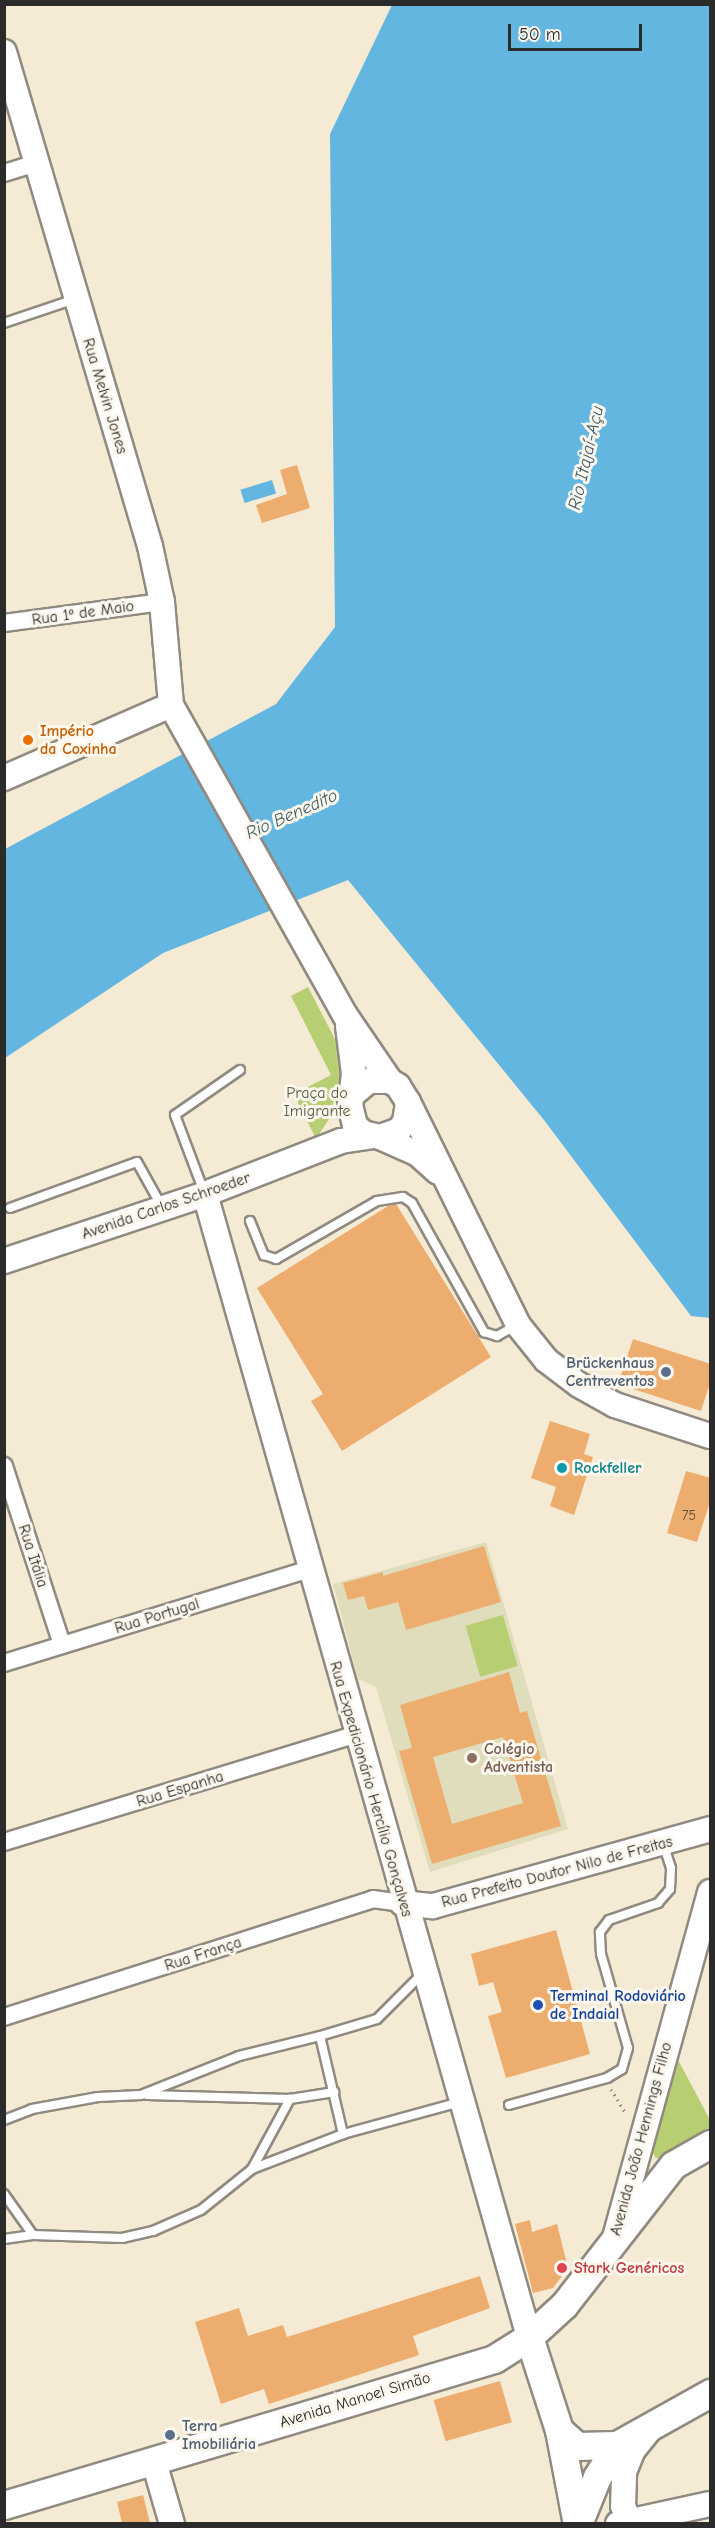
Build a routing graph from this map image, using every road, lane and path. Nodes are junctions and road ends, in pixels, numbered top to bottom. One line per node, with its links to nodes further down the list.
1 (4, 52): 2 (street, Rua Melvin Jones)
2 (37, 163): 3 (street); 4 (street, Rua Melvin Jones)
3 (4, 173)
4 (76, 298): 5 (lane); 6 (street, Rua Melvin Jones)
5 (4, 324)
6 (162, 602): 7 (street, Rua 1º de Maio); 8 (street, Rua Melvin Jones)
7 (4, 623)
8 (171, 705): 9 (street); 10 (street, Rua Melvin Jones)
9 (4, 778)
10 (345, 1015): 12 (street); 13 (street)
11 (240, 1070): 18 (lane)
12 (390, 1081): 13 (street); 14 (street)
13 (351, 1100): 15 (street); 16 (street)
14 (408, 1102): 15 (street); 17 (street)
15 (376, 1137): 16 (street, Avenida Carlos Schroeder); 17 (street)
16 (326, 1146): 18 (street, Avenida Carlos Schroeder)
17 (447, 1183): 23 (street)
18 (205, 1194): 20 (street, Avenida Carlos Schroeder); 26 (street, Rua Expedicionário Hercílio Gonçalves)
19 (10, 1208): 20 (lane)
20 (163, 1208): 22 (street, Avenida Carlos Schroeder)
21 (250, 1221): 23 (lane)
22 (4, 1262)
23 (518, 1325): 24 (street)
24 (711, 1436)
25 (4, 1466): 27 (street, Rua Itália)
26 (309, 1569): 27 (street, Rua Portugal); 29 (street, Rua Expedicionário Hercílio Gonçalves)
27 (62, 1645): 28 (street, Rua Portugal)
28 (4, 1663)
29 (356, 1735): 31 (street, Rua Espanha); 34 (street, Rua Expedicionário Hercílio Gonçalves)
30 (711, 1829): 32 (street, Rua Prefeito Doutor Nilo de Freitas)
31 (4, 1842)
32 (663, 1842): 34 (street, Rua Prefeito Doutor Nilo de Freitas); 38 (lane)
33 (711, 1892): 45 (street, Avenida João Hennings Filho)
34 (402, 1903): 35 (street, Rua Expedicionário Hercílio Gonçalves); 36 (street, Rua França)
35 (423, 1973): 37 (lane); 42 (street, Rua Expedicionário Hercílio Gonçalves)
36 (4, 2017)
37 (320, 2036): 39 (lane); 40 (lane)
38 (607, 2078): 43 (lane); 45 (path)
39 (334, 2092): 41 (lane); 46 (lane)
40 (141, 2095): 41 (lane); 44 (lane)
41 (290, 2099): 48 (lane)
42 (461, 2102): 46 (lane); 53 (street, Rua Expedicionário Hercílio Gonçalves)
43 (509, 2105)
44 (4, 2120)
45 (645, 2121): 52 (street, Avenida João Hennings Filho)
46 (343, 2134): 48 (lane)
47 (711, 2144): 52 (main road, Avenida Manoel Simão)
48 (252, 2169): 50 (lane)
49 (4, 2194): 50 (lane)
50 (33, 2235): 51 (lane)
51 (4, 2239)
52 (613, 2247): 53 (main road, Avenida Manoel Simão)
53 (529, 2337): 54 (main road, Avenida Manoel Simão); 55 (main road, Rua Expedicionário Hercílio Gonçalves)
54 (494, 2359): 55 (main road); 60 (main road, Avenida Manoel Simão)
55 (545, 2381): 58 (main road, Rua Expedicionário Hercílio Gonçalves)
56 (711, 2393): 57 (main road)
57 (652, 2427): 59 (main road); 65 (street)
58 (559, 2430): 59 (main road); 64 (main road, Rua Expedicionário Hercílio Gonçalves)
59 (617, 2445): 64 (main road)
60 (154, 2462): 61 (main road, Avenida Manoel Simão); 63 (street)
61 (4, 2505)
62 (702, 2511): 65 (street)
63 (172, 2523)
64 (578, 2523)
65 (625, 2523)

